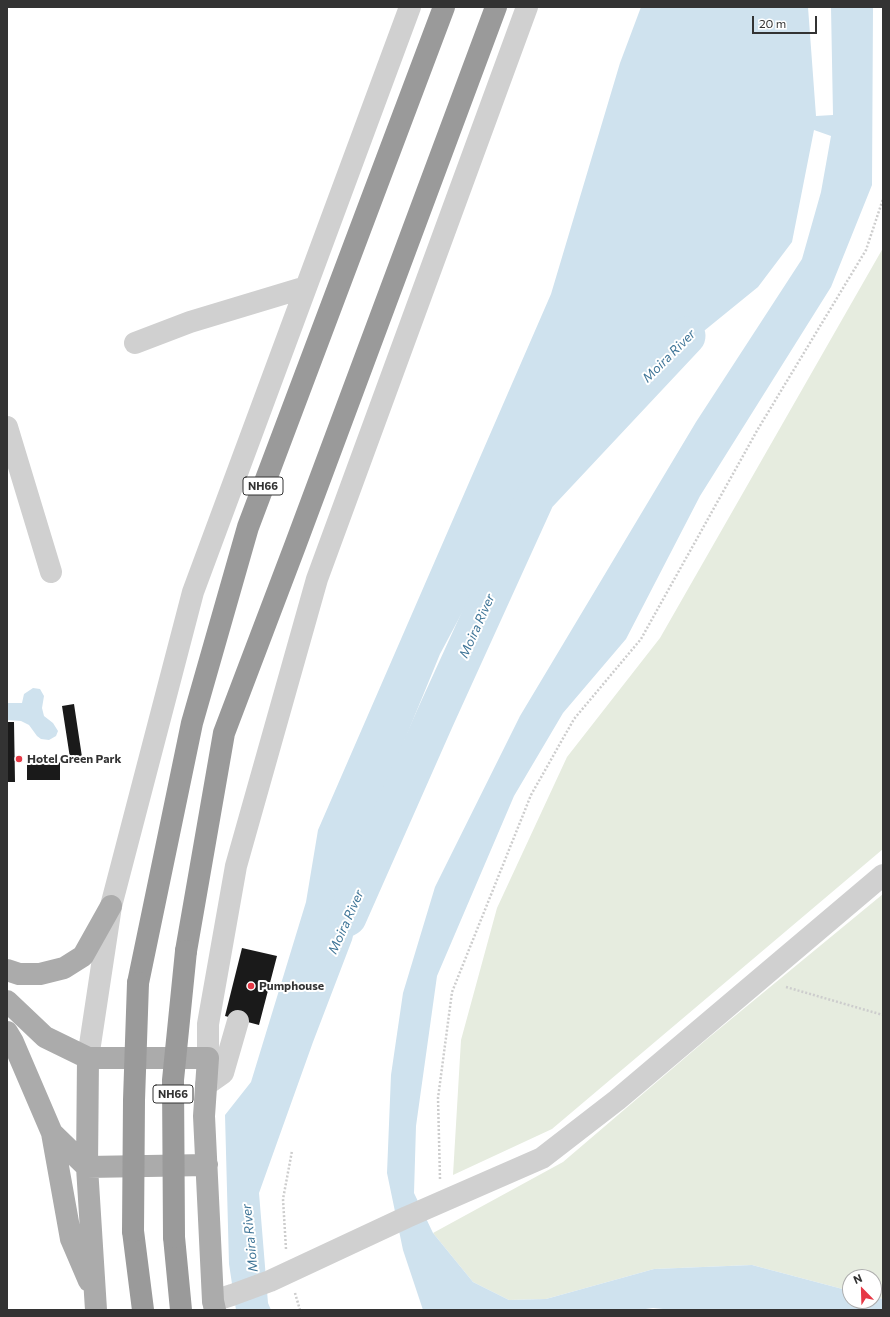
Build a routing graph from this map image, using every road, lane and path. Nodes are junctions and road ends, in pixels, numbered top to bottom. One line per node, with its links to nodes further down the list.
1 (410, 7): 6 (street)
2 (444, 7): 29 (highway, NH66, bridge)
3 (496, 7): 30 (highway, NH66, bridge)
4 (527, 7): 19 (street)
5 (883, 199): 25 (path)
6 (306, 286): 7 (street); 11 (street)
7 (135, 343)
8 (7, 427): 9 (street)
9 (51, 572)
10 (883, 875): 13 (street)
11 (111, 906): 12 (main road); 18 (street)
12 (7, 970)
13 (760, 980): 15 (path); 25 (street)
14 (7, 1001): 18 (main road)
15 (883, 1015)
16 (238, 1021): 20 (street)
17 (7, 1032): 21 (main road)
18 (88, 1058): 19 (main road); 24 (main road)
19 (208, 1058): 20 (main road)
20 (206, 1085): 23 (main road)
21 (52, 1133): 24 (main road); 28 (main road)
22 (292, 1151): 26 (path)
23 (207, 1165): 24 (main road); 27 (main road)
24 (87, 1167): 28 (main road)
25 (440, 1203): 26 (street)
26 (279, 1277): 27 (street); 31 (path)
27 (220, 1302)
28 (96, 1303)
29 (143, 1310)
30 (182, 1310)
31 (300, 1310)

